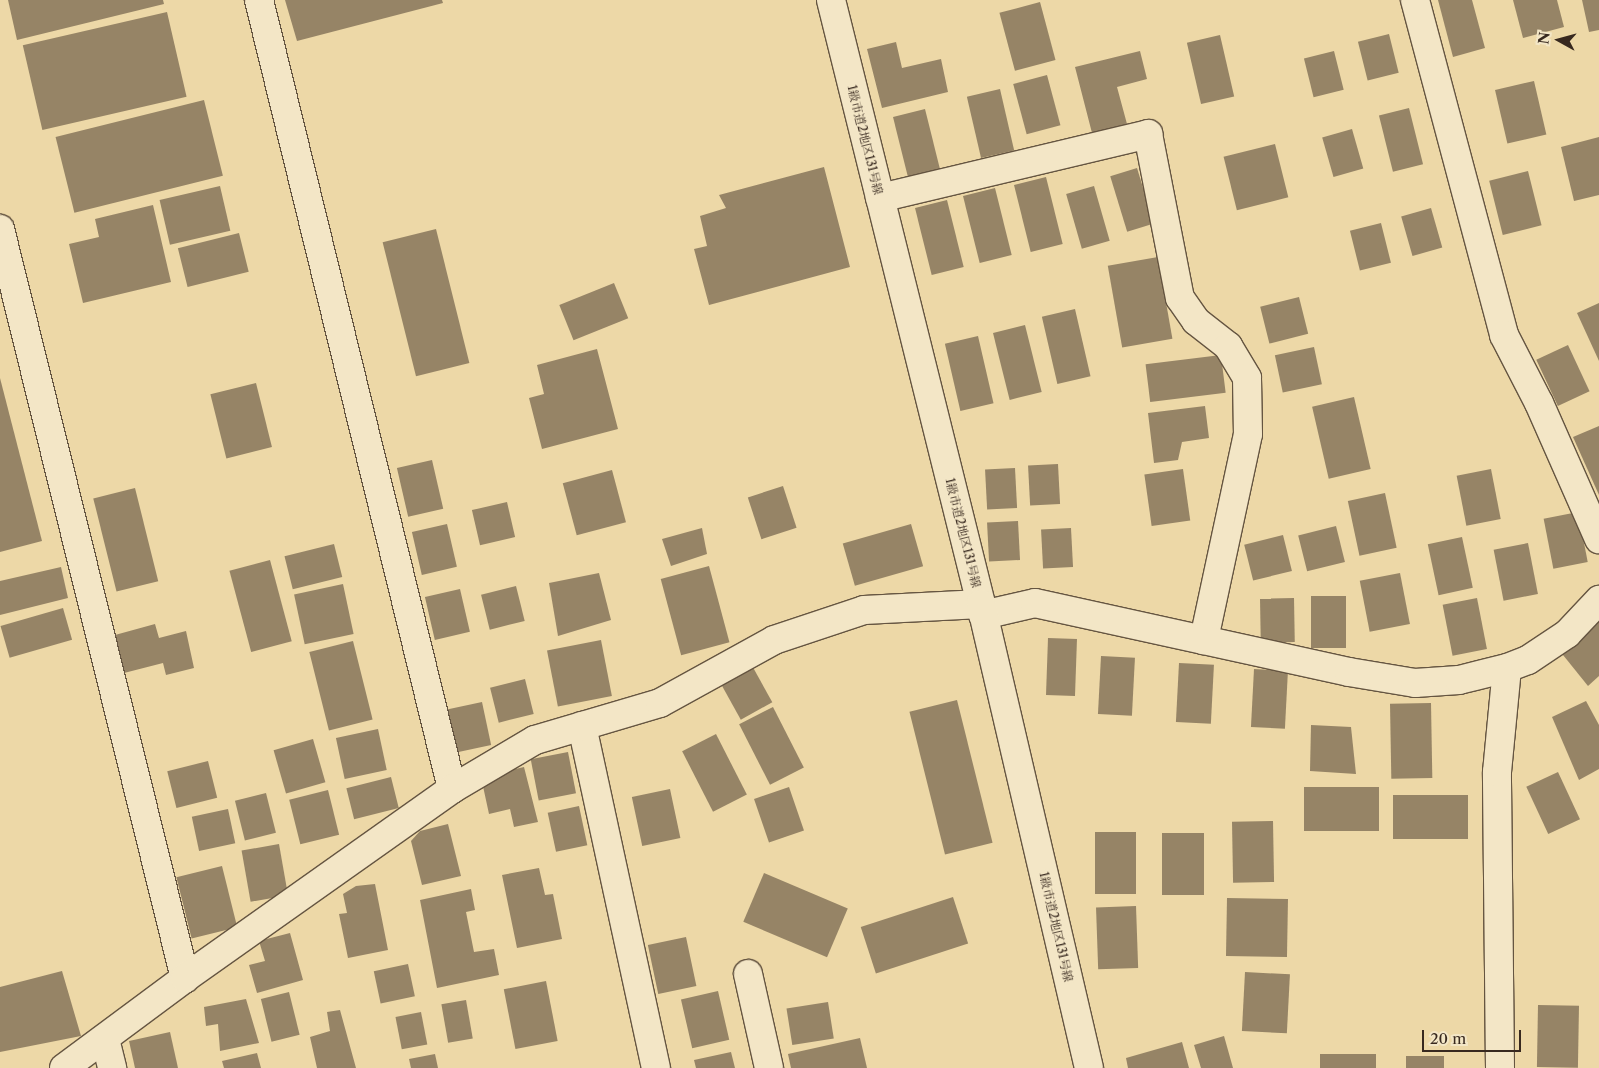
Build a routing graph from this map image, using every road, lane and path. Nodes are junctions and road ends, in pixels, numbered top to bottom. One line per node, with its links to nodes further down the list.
1 (259, 0): 12 (street)
2 (830, 0): 4 (street, 1級市道2地区131号線)
3 (1416, 0): 6 (street)
4 (880, 198): 8 (street, 1級市道2地区131号線); 9 (street)
5 (0, 230): 14 (street)
6 (1599, 539)
7 (1599, 600): 10 (street)
8 (982, 610): 9 (street); 11 (street); 20 (street, 1級市道2地区131号線)
9 (1204, 640): 10 (street)
10 (1507, 668): 21 (street)
11 (582, 726): 12 (street); 18 (street)
12 (452, 789): 14 (street)
13 (748, 974): 19 (street)
14 (184, 978): 15 (street)
15 (105, 1039): 16 (street); 17 (street)
16 (64, 1068)
17 (112, 1068)
18 (656, 1068)
19 (769, 1068)
20 (1089, 1068)
21 (1500, 1068)

